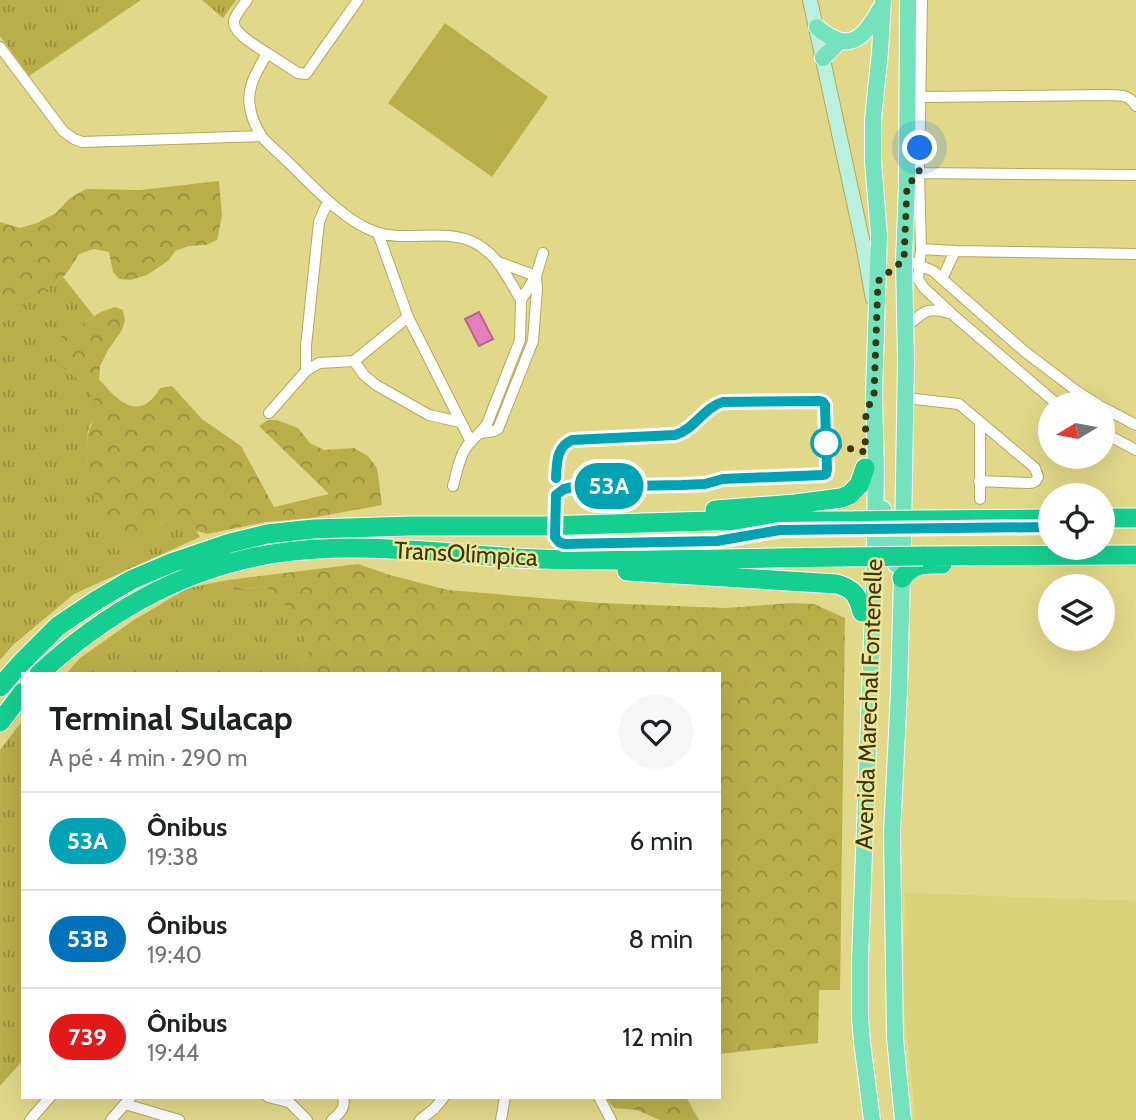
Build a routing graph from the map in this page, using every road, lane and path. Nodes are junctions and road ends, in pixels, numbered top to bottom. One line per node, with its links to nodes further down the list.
1 (247, 0): 10 (street)
2 (358, 0): 10 (street)
3 (810, 0): 7 (main road)
4 (908, 0): 17 (main road, Avenida Marechal Fontenelle)
5 (922, 0): 12 (street)
6 (883, 2): 8 (main road); 28 (main road)
7 (817, 27): 8 (main road); 11 (main road)
8 (839, 42): 11 (main road)
9 (0, 47): 14 (street)
10 (267, 53): 14 (street)
11 (823, 58): 32 (main road)
12 (921, 97): 13 (street); 15 (street)
13 (1134, 102)
14 (261, 136): 18 (street)
15 (919, 173): 16 (street); 17 (street); 20 (street)
16 (1136, 176)
17 (907, 186): 25 (main road, Avenida Marechal Fontenelle)
18 (328, 201): 19 (street); 37 (street)
19 (378, 233): 24 (street); 31 (street)
20 (921, 249): 21 (street); 25 (street)
21 (954, 251): 23 (street); 27 (street)
22 (543, 253): 26 (street)
23 (1136, 254)
24 (499, 262): 26 (street); 29 (street)
25 (911, 262): 27 (street); 28 (main road); 30 (street); 33 (main road, Avenida Marechal Fontenelle)
26 (536, 276): 29 (street); 46 (street)
27 (942, 279): 39 (street)
28 (878, 281): 32 (main road)
29 (521, 300): 46 (street)
30 (952, 314): 33 (street); 38 (street)
31 (408, 317): 35 (street); 43 (street)
32 (876, 321): 34 (main road)
33 (905, 328): 36 (main road, Avenida Marechal Fontenelle)
34 (875, 340): 36 (main road); 51 (main road)
35 (354, 361): 37 (street); 43 (street)
36 (906, 361): 40 (main road, Avenida Marechal Fontenelle)
37 (306, 371): 41 (street)
38 (1044, 392)
39 (1077, 392)
40 (906, 398): 44 (street); 50 (main road, Avenida Marechal Fontenelle)
41 (269, 413)
42 (1115, 414): 45 (street)
43 (460, 422): 48 (street)
44 (980, 423): 52 (street); 52 (street)
45 (1136, 425)
46 (481, 433): 48 (street)
47 (1115, 438): 49 (street)
48 (471, 442): 53 (street)
49 (1135, 448)
50 (904, 471): 51 (main road); 61 (main road, Avenida Marechal Fontenelle)
51 (872, 474): 58 (highway); 61 (main road); 62 (main road, Avenida Marechal Fontenelle); 63 (main road)
52 (979, 481): 54 (street)
53 (453, 486)
54 (979, 499)
55 (1115, 518): 56 (highway)
56 (1136, 518)
57 (1038, 519): 58 (highway, TransOlímpica, bridge)
58 (624, 523): 66 (highway, TransOlímpica)
59 (1136, 555): 61 (highway, TransOlímpica)
60 (562, 559): 61 (highway, TransOlímpica, bridge); 63 (highway); 65 (highway, TransOlímpica)
61 (909, 571): 62 (main road); 85 (main road, Avenida Marechal Fontenelle)
62 (874, 586): 64 (main road, Avenida Marechal Fontenelle)
63 (862, 612): 64 (main road)
64 (871, 664): 84 (main road, Avenida Marechal Fontenelle)
65 (41, 672)
66 (0, 687)
67 (21, 695): 68 (highway)
68 (0, 722)
69 (48, 1099): 76 (street)
70 (344, 1099): 80 (street)
71 (442, 1099): 81 (street)
72 (505, 1099): 82 (street)
73 (599, 1099): 83 (street)
74 (286, 1100): 79 (street)
75 (128, 1101): 77 (street); 78 (street)
76 (30, 1120)
77 (111, 1120)
78 (179, 1120)
79 (307, 1120)
80 (332, 1120)
81 (420, 1120)
82 (501, 1120)
83 (612, 1120)
84 (872, 1120)
85 (904, 1120)

